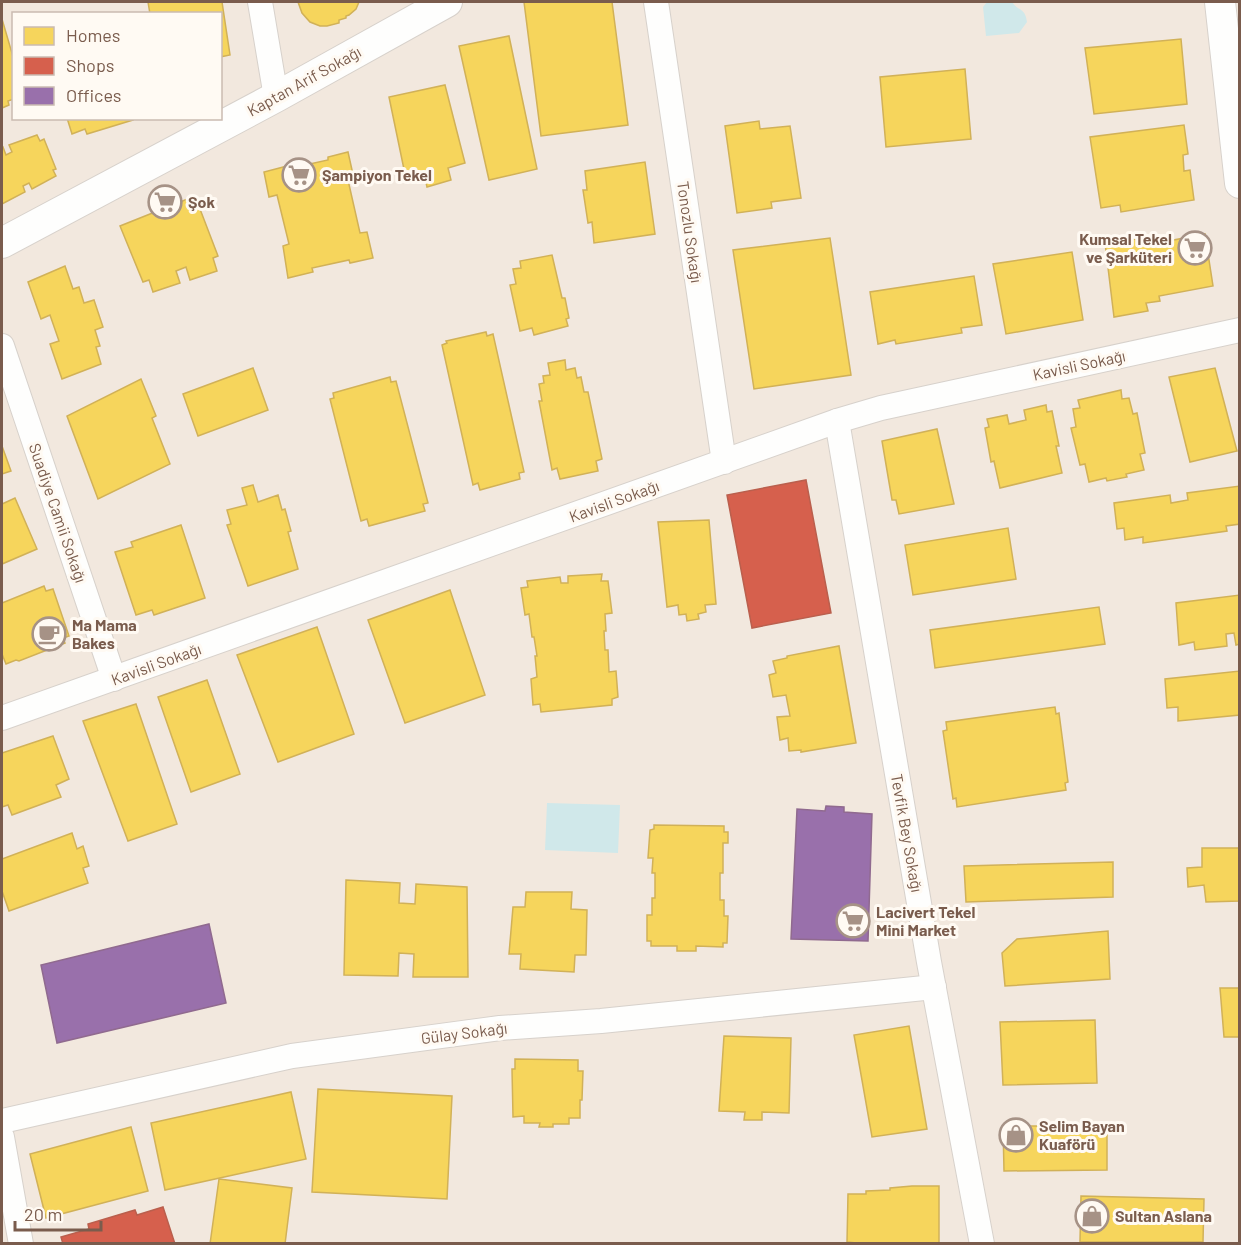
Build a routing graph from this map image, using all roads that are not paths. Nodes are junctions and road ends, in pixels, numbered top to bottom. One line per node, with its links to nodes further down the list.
1 (260, 2): 5 (street)
2 (447, 2): 5 (street, Kaptan Arif Sokağı)
3 (656, 2): 11 (street, Tonozlu Sokağı)
4 (1220, 2): 6 (street)
5 (276, 97): 7 (street, Kaptan Arif Sokağı)
6 (1239, 183)
7 (2, 243)
8 (1239, 330): 10 (street, Kavisli Sokağı)
9 (2, 346): 12 (street, Suadiye Camii Sokağı)
10 (837, 421): 11 (street, Kavisli Sokağı); 14 (street, Tevfik Bey Sokağı)
11 (724, 462): 12 (street, Kavisli Sokağı)
12 (114, 679): 13 (street, Kavisli Sokağı)
13 (2, 718)
14 (934, 987): 15 (street, Gülay Sokağı); 18 (street, Tevfik Bey Sokağı)
15 (2, 1121)
16 (2, 1137): 17 (street)
17 (21, 1244)
18 (982, 1244)

